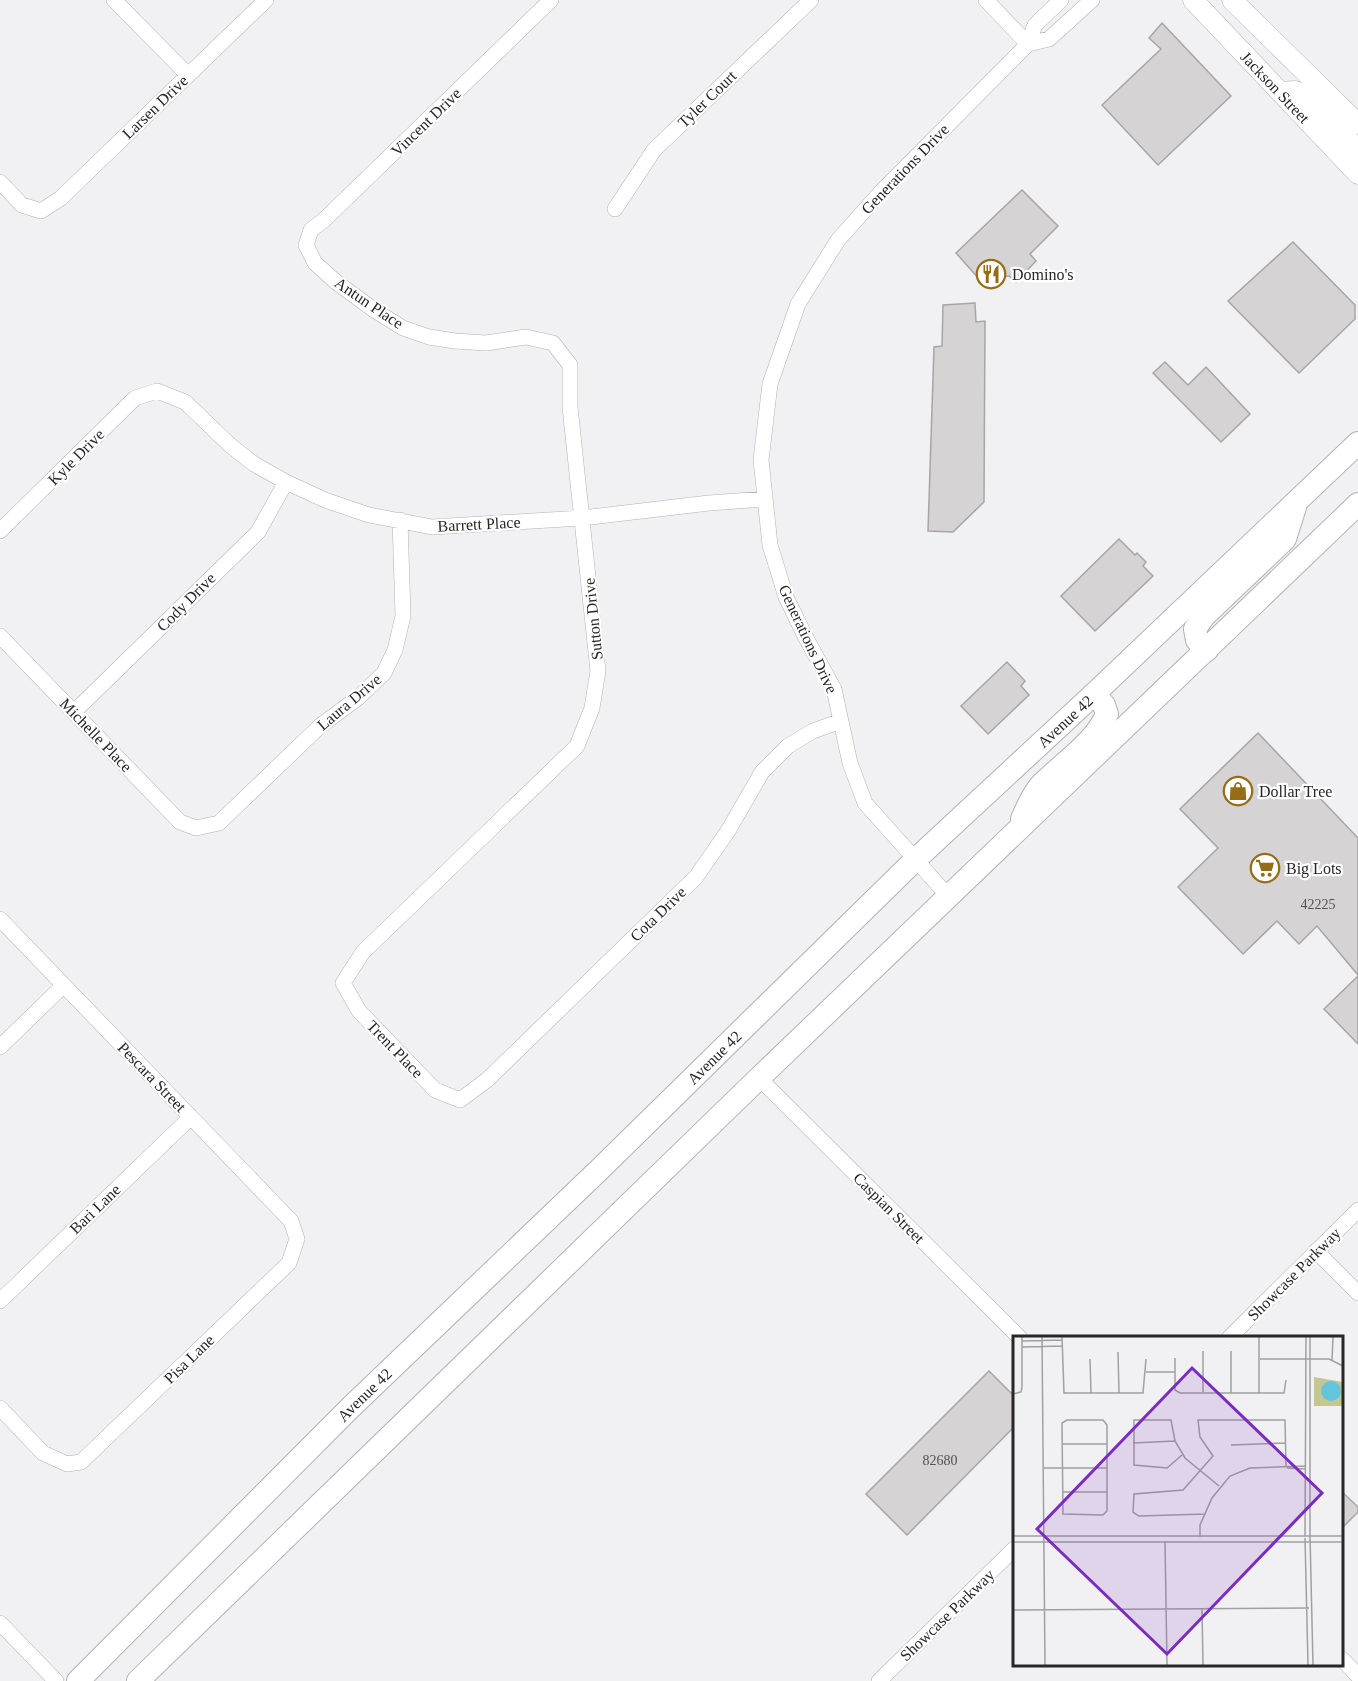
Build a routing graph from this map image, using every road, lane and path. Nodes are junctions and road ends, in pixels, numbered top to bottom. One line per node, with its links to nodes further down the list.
1 (114, 0): 11 (street)
2 (266, 0): 11 (street, Larsen Drive)
3 (551, 0): 18 (street, Vincent Drive)
4 (810, 0): 17 (street, Tyler Court)
5 (986, 0): 10 (street)
6 (1061, 0): 10 (street, Generations Drive)
7 (1092, 0): 10 (street, Generations Drive)
8 (1193, 0): 12 (street, Jackson Street)
9 (1232, 0): 13 (street, Jackson Street)
10 (1028, 44): 23 (street, Generations Drive)
11 (188, 75): 16 (street, Larsen Drive)
12 (1281, 93): 14 (street); 15 (street, Jackson Street)
13 (1358, 124)
14 (1358, 150)
15 (1358, 174)
16 (0, 182)
17 (615, 209)
18 (306, 245): 19 (street, Antun Place)
19 (553, 343): 26 (street, Sutton Drive)
20 (157, 391): 22 (street, Barrett Place); 28 (street, Kyle Drive)
21 (1358, 443): 24 (main road, Avenue 42)
22 (286, 482): 27 (street, Barrett Place); 32 (street, Cody Drive)
23 (765, 499): 26 (street, Barrett Place); 33 (street, Generations Drive)
24 (1296, 502): 30 (main road); 31 (main road, Avenue 42)
25 (1358, 504): 30 (main road)
26 (582, 518): 27 (street, Barrett Place); 39 (street, Sutton Drive)
27 (400, 520): 34 (street, Laura Drive)
28 (0, 531)
29 (0, 636): 32 (street, Michelle Place)
30 (1207, 650): 35 (main road)
31 (1094, 693): 35 (main road); 36 (main road, Avenue 42)
32 (74, 712): 34 (street, Michelle Place)
33 (841, 721): 36 (street, Generations Drive); 43 (street, Cota Drive)
34 (196, 828)
35 (1013, 836): 37 (main road)
36 (915, 860): 37 (street, Generations Drive); 58 (main road, Avenue 42)
37 (949, 897): 42 (main road)
38 (0, 919): 40 (street, Pescara Street)
39 (343, 983): 43 (street, Trent Place)
40 (64, 985): 41 (street); 44 (street, Pescara Street)
41 (0, 1047)
42 (759, 1078): 50 (street, Caspian Street); 59 (main road)
43 (460, 1100)
44 (191, 1117): 46 (street, Pescara Street); 49 (street, Bari Lane)
45 (1358, 1210): 47 (street, Showcase Parkway)
46 (297, 1239): 52 (street, Pisa Lane)
47 (1316, 1251): 48 (street); 51 (street, Showcase Parkway)
48 (1358, 1293)
49 (0, 1301)
50 (1018, 1336)
51 (1231, 1336)
52 (0, 1408)
53 (1013, 1550): 60 (street, Showcase Parkway)
54 (0, 1623): 57 (street)
55 (1343, 1661): 56 (street)
56 (1358, 1676)
57 (56, 1681)
58 (78, 1681)
59 (138, 1681)
60 (879, 1681)

